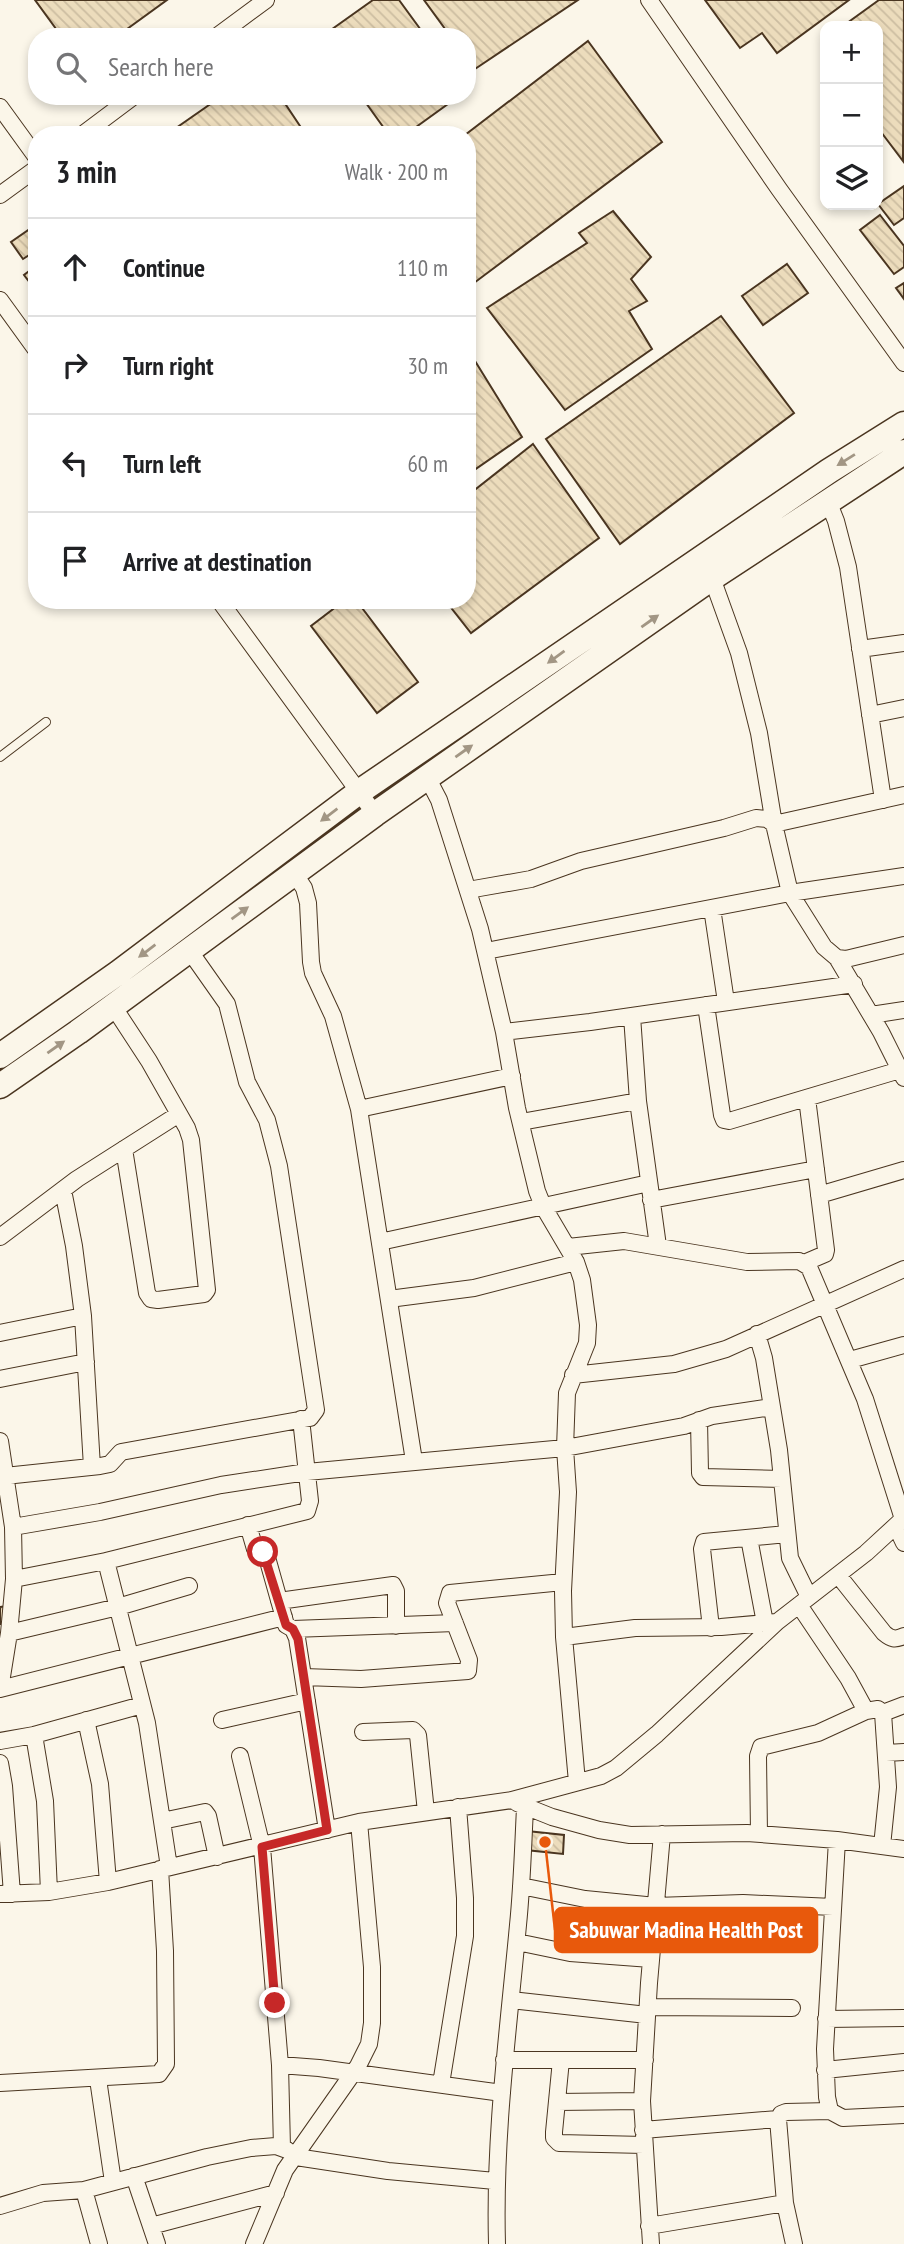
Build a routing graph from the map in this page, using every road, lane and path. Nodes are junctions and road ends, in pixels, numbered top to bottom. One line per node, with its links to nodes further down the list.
1 (266, 0): 3 (street)
2 (649, 0): 12 (street)
3 (228, 28)
4 (123, 105): 6 (street)
5 (0, 107): 7 (street)
6 (94, 126)
7 (28, 146)
8 (28, 175): 9 (street)
9 (0, 195)
10 (0, 300): 11 (street)
11 (28, 339)
12 (904, 363)
13 (904, 424): 25 (main road, one-way to 25)
14 (904, 452): 15 (main road)
15 (828, 501): 16 (main road); 19 (street)
16 (712, 578): 24 (main road, one-way to 16); 29 (street)
17 (226, 609): 25 (street)
18 (904, 643): 19 (street)
19 (860, 649): 21 (street)
20 (904, 708): 21 (street)
21 (870, 715): 27 (street)
22 (46, 722): 23 (lane)
23 (0, 757)
24 (427, 777): 28 (main road); 32 (street)
25 (359, 792): 28 (street); 47 (main road, one-way to 47)
26 (904, 795): 27 (street)
27 (883, 800): 29 (street)
28 (374, 814): 30 (main road)
29 (774, 824): 32 (street); 33 (street)
30 (294, 873): 36 (main road, one-way to 30); 53 (street)
31 (904, 876): 33 (street)
32 (468, 890): 37 (street)
33 (790, 893): 34 (street); 38 (street)
34 (712, 908): 37 (street); 40 (street)
35 (904, 945): 38 (street)
36 (189, 950): 42 (main road); 81 (street)
37 (485, 951): 46 (street)
38 (837, 958): 39 (street)
39 (854, 984): 40 (street); 44 (street)
40 (726, 1002): 41 (street)
41 (706, 1005): 45 (street); 51 (street)
42 (113, 1006): 50 (main road, one-way to 42); 54 (street)
43 (904, 1010): 44 (street)
44 (871, 1015): 48 (street)
45 (632, 1016): 46 (street); 52 (street)
46 (504, 1032): 49 (street)
47 (0, 1056)
48 (902, 1074): 51 (street)
49 (512, 1076): 53 (street); 55 (street)
50 (0, 1086)
51 (807, 1098): 57 (street)
52 (638, 1101): 55 (street); 60 (street)
53 (359, 1109): 64 (street)
54 (179, 1114): 56 (street); 56 (street)
55 (520, 1122): 62 (street)
56 (124, 1149): 59 (street)
57 (816, 1169): 60 (street); 61 (street)
58 (904, 1170): 61 (street)
59 (63, 1190): 63 (street); 72 (street)
60 (650, 1192): 62 (street); 65 (street)
61 (819, 1195): 68 (street)
62 (543, 1206): 64 (street); 66 (street)
63 (0, 1237)
64 (380, 1242): 70 (street)
65 (658, 1246): 66 (street); 68 (street)
66 (568, 1247): 67 (street)
67 (576, 1262): 70 (street); 78 (street)
68 (804, 1263): 71 (street)
69 (904, 1269): 71 (street)
70 (389, 1298): 85 (street)
71 (825, 1304): 74 (street); 76 (street)
72 (83, 1315): 73 (street); 77 (street)
73 (0, 1333)
74 (757, 1334): 78 (street); 80 (street)
75 (904, 1345): 76 (street)
76 (850, 1360): 90 (street)
77 (86, 1362): 79 (street); 86 (street)
78 (573, 1375): 84 (street)
79 (0, 1380)
80 (772, 1407): 82 (street); 89 (street)
81 (301, 1419): 86 (street); 87 (street)
82 (699, 1420): 84 (street); 89 (street)
83 (0, 1441): 88 (street)
84 (565, 1448): 85 (street); 99 (street)
85 (414, 1461): 87 (street)
86 (92, 1467): 88 (street)
87 (307, 1472): 91 (street); 92 (street)
88 (5, 1476): 92 (street)
89 (782, 1479): 93 (street)
90 (901, 1521): 95 (street); 98 (street)
91 (248, 1525): 97 (street); 102 (street)
92 (13, 1527): 96 (street)
93 (786, 1534): 94 (street); 103 (street)
94 (749, 1538): 107 (street); 109 (street)
95 (904, 1543)
96 (7, 1547): 101 (street)
97 (106, 1561): 101 (street); 104 (street)
98 (838, 1575): 103 (street); 111 (street)
99 (563, 1582): 106 (street); 112 (street)
100 (189, 1586): 104 (street)
101 (9, 1591): 110 (street)
102 (279, 1601): 105 (street); 108 (street)
103 (804, 1601): 107 (street); 118 (street)
104 (118, 1607): 110 (street); 113 (street)
105 (288, 1623): 108 (street); 113 (street); 114 (street)
106 (455, 1623): 108 (street); 114 (street)
107 (771, 1623): 109 (street); 129 (street)
108 (396, 1626)
109 (711, 1628): 112 (street)
110 (9, 1633): 113 (street)
111 (904, 1636)
112 (564, 1637): 129 (street)
113 (131, 1654): 116 (street)
114 (304, 1677): 115 (street)
115 (307, 1701): 121 (street); 137 (street)
116 (142, 1705): 120 (street); 135 (street)
117 (904, 1705): 119 (street)
118 (866, 1711): 119 (street); 139 (street)
119 (883, 1713): 126 (street)
120 (86, 1720): 123 (street); 146 (street)
121 (222, 1720)
122 (362, 1732): 134 (street)
123 (34, 1735): 124 (street); 148 (street)
124 (0, 1741)
125 (904, 1752): 126 (street)
126 (886, 1753): 132 (street)
127 (240, 1756): 142 (street)
128 (0, 1763): 149 (street)
129 (577, 1782): 130 (street)
130 (518, 1804): 131 (street); 138 (street); 147 (street)
131 (458, 1807): 134 (street); 168 (street)
132 (887, 1808): 133 (street); 141 (street)
133 (904, 1810)
134 (426, 1812): 136 (street)
135 (162, 1821): 144 (street); 145 (street)
136 (359, 1822): 137 (street); 165 (street)
137 (327, 1830): 142 (street)
138 (662, 1834): 139 (street); 150 (street)
139 (759, 1834): 140 (street)
140 (837, 1840): 141 (street); 151 (street)
141 (882, 1846): 143 (street)
142 (262, 1847): 144 (street); 163 (street)
143 (904, 1849)
144 (217, 1857): 145 (street)
145 (165, 1868): 146 (street); 166 (street)
146 (108, 1882): 148 (street)
147 (521, 1886): 150 (street); 152 (street)
148 (49, 1892): 149 (street)
149 (6, 1894)
150 (656, 1906): 151 (street); 153 (street)
151 (833, 1906): 158 (street)
152 (517, 1942): 153 (street); 154 (street)
153 (651, 1959): 156 (street)
154 (510, 2000): 156 (street); 159 (street)
155 (792, 2008): 156 (street)
156 (648, 2011): 161 (street)
157 (904, 2018): 158 (street)
158 (827, 2020): 164 (street)
159 (504, 2060): 160 (street); 169 (street)
160 (561, 2060): 161 (street); 171 (street)
161 (645, 2060): 170 (street)
162 (904, 2062): 164 (street)
163 (280, 2065): 165 (street); 176 (street)
164 (825, 2070): 172 (street)
165 (353, 2073): 168 (street); 176 (street)
166 (98, 2079): 167 (street); 179 (street)
167 (0, 2083)
168 (441, 2084): 169 (street)
169 (502, 2092): 178 (street)
170 (642, 2101): 171 (street); 175 (street)
171 (557, 2102): 175 (street)
172 (830, 2111): 173 (street); 174 (street)
173 (904, 2115)
174 (778, 2119): 175 (street); 182 (street)
175 (644, 2137): 185 (street)
176 (289, 2152): 177 (street); 178 (street); 181 (street)
177 (134, 2176): 179 (street); 184 (street)
178 (495, 2180): 190 (street)
179 (114, 2182): 180 (street)
180 (83, 2190): 183 (street); 187 (street)
181 (276, 2193): 184 (street); 189 (street)
182 (785, 2203): 185 (street); 186 (street)
183 (0, 2206)
184 (151, 2226): 188 (street)
185 (649, 2226): 191 (street)
186 (791, 2243)
187 (99, 2244)
188 (157, 2244)
189 (254, 2244)
190 (497, 2244)
191 (651, 2244)

